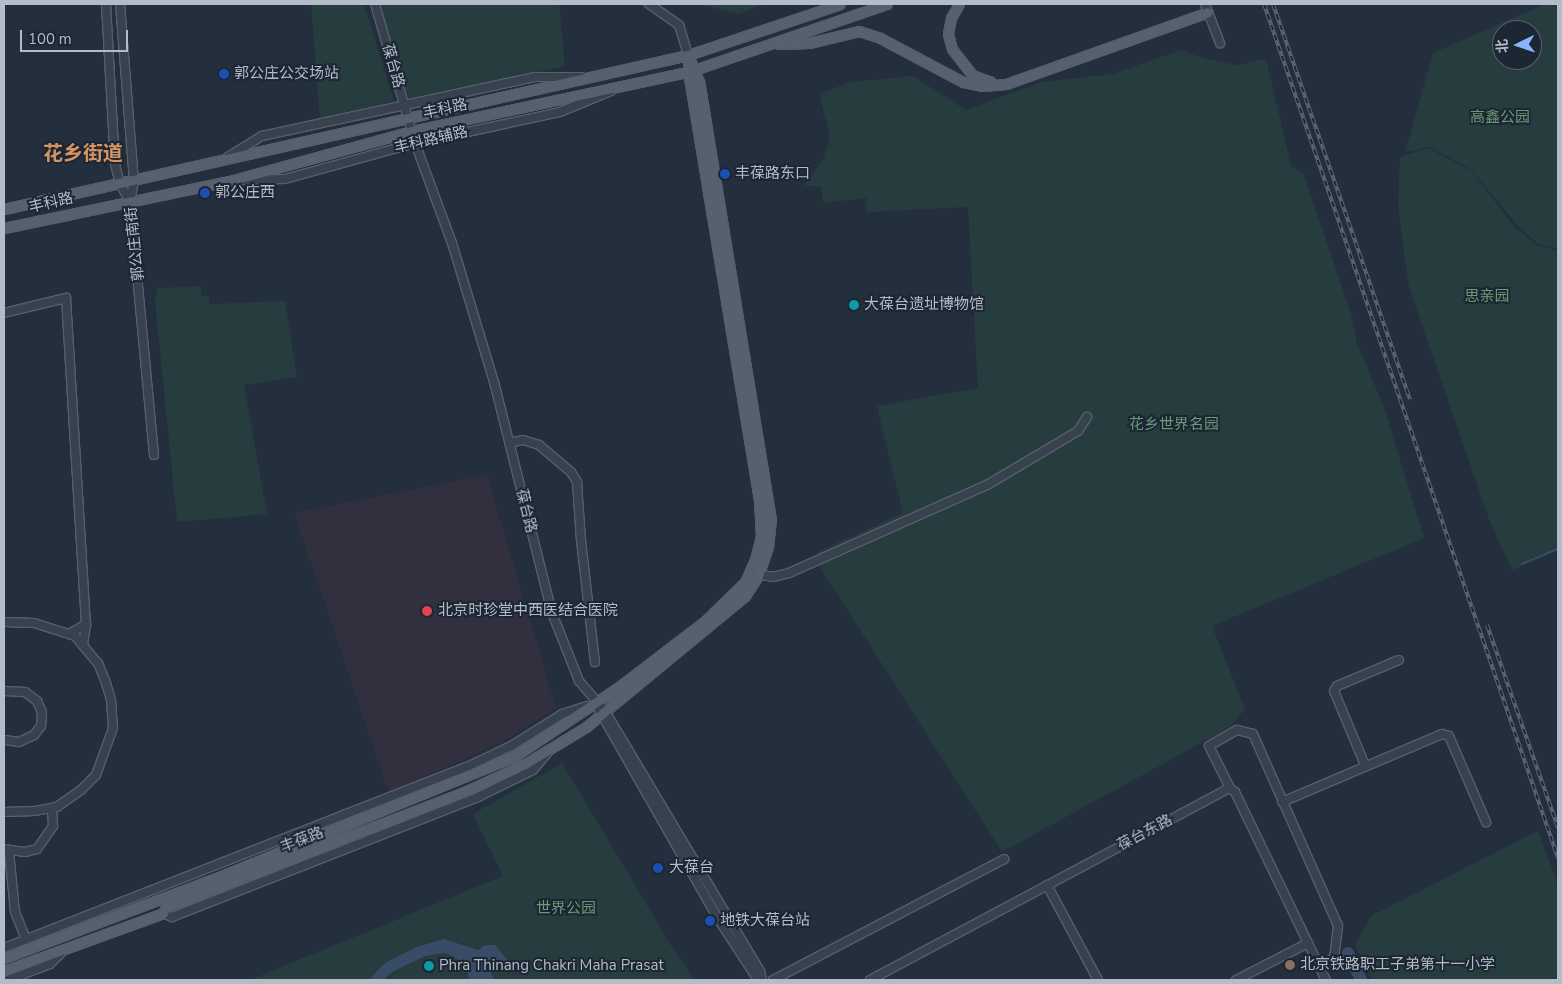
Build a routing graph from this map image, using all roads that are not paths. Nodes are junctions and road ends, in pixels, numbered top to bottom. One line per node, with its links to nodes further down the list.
1 (106, 4): 25 (street)
2 (120, 4): 24 (street, 郭公庄南街)
3 (375, 4): 18 (street, 葆台路)
4 (649, 4): 13 (street)
5 (823, 4): 10 (main road)
6 (840, 4): 10 (main road, 丰科路)
7 (887, 4): 12 (main road, 丰科路)
8 (959, 4): 16 (main road)
9 (1206, 8): 11 (street); 16 (main road)
10 (796, 19): 13 (main road, 丰科路)
11 (1220, 43)
12 (768, 44): 14 (main road, 丰科路); 16 (main road)
13 (688, 55): 14 (main road); 15 (main road, 丰科路)
14 (692, 71): 17 (main road, 丰科路); 33 (main road)
15 (594, 77): 18 (street); 19 (main road, 丰科路)
16 (1006, 84)
17 (626, 85): 20 (main road, 丰科路); 21 (street, 丰科路辅路)
18 (404, 105): 19 (street, 葆台路); 22 (street)
19 (408, 118): 20 (street, 葆台路); 22 (main road, 丰科路)
20 (412, 130): 21 (street, 葆台路); 23 (main road, 丰科路)
21 (415, 143): 23 (street, 丰科路辅路); 31 (street, 葆台路)
22 (219, 162): 24 (main road, 丰科路)
23 (233, 180): 26 (main road, 丰科路)
24 (134, 181): 25 (main road, 丰科路); 26 (street, 郭公庄南街)
25 (120, 184): 26 (street); 27 (main road, 丰科路)
26 (130, 201): 28 (main road, 丰科路); 32 (street, 郭公庄南街)
27 (4, 209)
28 (4, 228)
29 (4, 313): 35 (street)
30 (1087, 417): 33 (street)
31 (509, 443): 39 (street); 41 (street, 葆台路)
32 (154, 455)
33 (755, 574): 41 (main road, 丰葆路); 42 (main road, 丰葆路)
34 (4, 622): 36 (street)
35 (86, 624): 36 (street); 37 (street)
36 (69, 634): 37 (street)
37 (83, 645): 47 (street)
38 (1399, 660): 44 (street)
39 (595, 662)
40 (4, 691): 43 (street)
41 (596, 703): 42 (street, 葆台路); 53 (street); 57 (main road, 丰葆路)
42 (603, 713): 56 (main road, 丰葆路); 61 (street, 葆台路)
43 (4, 743)
44 (1365, 764): 46 (street); 49 (street)
45 (1230, 788): 46 (street); 52 (street, 葆台东路); 54 (street)
46 (1282, 802): 58 (street)
47 (52, 808): 48 (street); 50 (street)
48 (4, 812)
49 (1486, 822)
50 (7, 850): 53 (street)
51 (1004, 860): 62 (street)
52 (1047, 885): 63 (street, 葆台东路); 64 (street)
53 (26, 939): 55 (street)
54 (1308, 943): 58 (street); 65 (street)
55 (4, 948)
56 (61, 953): 59 (main road, 丰葆路); 60 (street)
57 (4, 958)
58 (1321, 969): 66 (street)
59 (4, 971)
60 (8, 980)
61 (760, 980)
62 (773, 980)
63 (870, 980)
64 (1098, 980)
65 (1236, 980)
66 (1326, 980)

